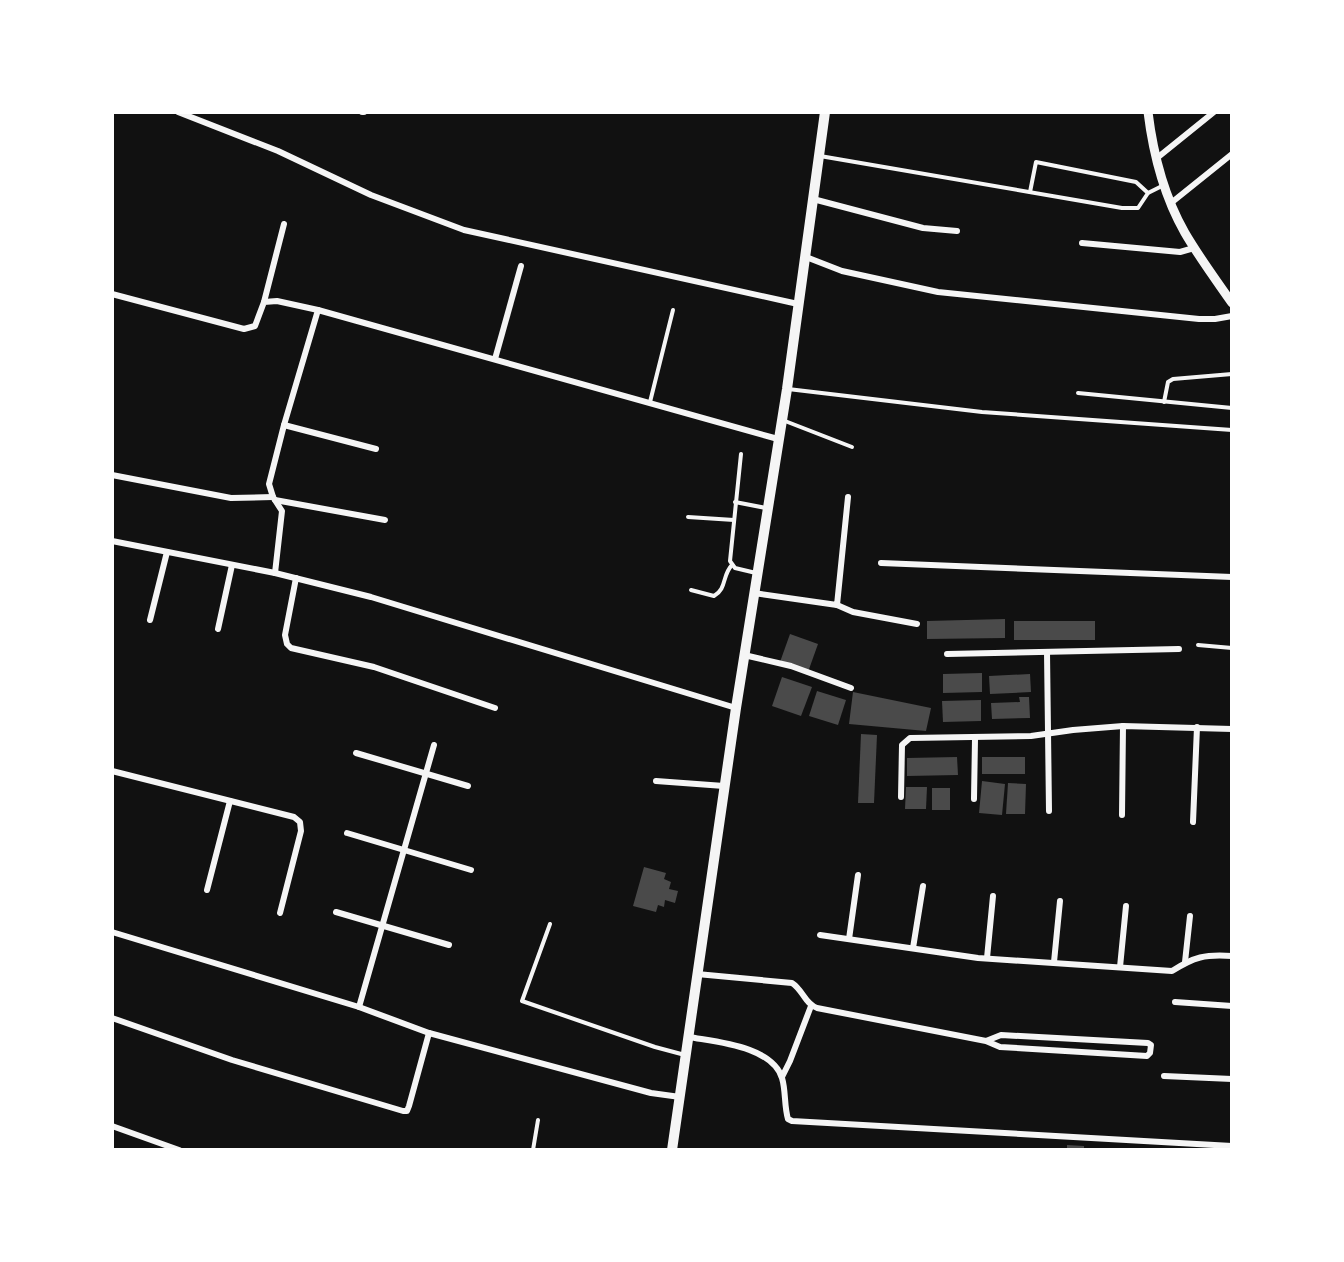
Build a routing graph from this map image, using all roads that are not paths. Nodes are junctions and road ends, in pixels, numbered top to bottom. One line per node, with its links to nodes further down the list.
1 (177, 112): 22 (street)
2 (825, 112): 6 (main road)
3 (1148, 112): 7 (street)
4 (1214, 112): 7 (street)
5 (1232, 154): 12 (street)
6 (819, 156): 9 (lane); 11 (main road)
7 (1157, 158): 8 (street)
8 (1165, 184): 10 (lane); 12 (street)
9 (1030, 192): 10 (lane); 10 (lane)
10 (1148, 193)
11 (813, 199): 14 (street); 17 (main road)
12 (1171, 202): 16 (street)
13 (284, 224): 20 (street)
14 (957, 231)
15 (1082, 243): 16 (street)
16 (1194, 248): 21 (street)
17 (806, 257): 22 (main road); 25 (street)
18 (521, 266): 26 (street)
19 (112, 294): 20 (street)
20 (264, 302): 23 (street)
21 (1231, 302)
22 (798, 304): 28 (main road)
23 (318, 310): 26 (street); 34 (street)
24 (674, 310): 30 (lane)
25 (1232, 316)
26 (495, 359): 30 (street)
27 (1232, 374): 31 (lane)
28 (787, 389): 33 (main road); 35 (lane)
29 (1078, 393): 31 (lane)
30 (650, 402): 36 (street)
31 (1164, 402): 32 (lane)
32 (1232, 408)
33 (781, 420): 36 (main road); 37 (lane)
34 (284, 425): 38 (street); 42 (street)
35 (1232, 430)
36 (778, 439): 44 (main road)
37 (852, 447)
38 (376, 449)
39 (741, 454): 43 (lane)
40 (112, 475): 42 (street)
41 (848, 497): 59 (street)
42 (274, 499): 46 (street); 53 (street)
43 (735, 502): 44 (lane); 47 (lane)
44 (768, 508): 54 (main road)
45 (688, 517): 47 (lane)
46 (385, 520)
47 (734, 520): 52 (lane)
48 (112, 541): 49 (street)
49 (167, 552): 51 (street); 60 (street)
50 (881, 563): 55 (street)
51 (232, 565): 53 (street); 62 (street)
52 (732, 565): 54 (lane); 57 (lane)
53 (275, 573): 56 (street)
54 (757, 574): 58 (main road)
55 (1232, 577)
56 (296, 578): 70 (street); 71 (street)
57 (691, 591)
58 (754, 593): 59 (street); 68 (main road)
59 (837, 605): 61 (street)
60 (150, 620)
61 (917, 624)
62 (218, 629)
63 (1198, 645): 64 (lane)
64 (1232, 648)
65 (1179, 649): 66 (street)
66 (1047, 652): 67 (street); 75 (street)
67 (947, 654)
68 (744, 655): 69 (street); 71 (main road)
69 (850, 688)
70 (495, 708)
71 (736, 708): 83 (main road)
72 (1124, 726): 73 (street); 75 (street); 88 (street)
73 (1197, 727): 74 (street); 89 (street)
74 (1232, 729)
75 (1049, 734): 76 (street); 87 (street)
76 (975, 739): 84 (street); 85 (street)
77 (434, 745): 80 (street)
78 (356, 753): 80 (street)
79 (112, 771): 86 (street)
80 (426, 774): 82 (street); 91 (street)
81 (656, 781): 83 (street)
82 (468, 786)
83 (724, 786): 114 (main road)
84 (901, 797)
85 (974, 800)
86 (230, 801): 95 (street); 100 (street)
87 (1049, 811)
88 (1122, 815)
89 (1193, 822)
90 (347, 833): 91 (street)
91 (404, 850): 92 (street); 103 (street)
92 (471, 870)
93 (858, 875): 106 (street)
94 (923, 886): 108 (street)
95 (207, 890)
96 (993, 896): 110 (street)
97 (1060, 902): 111 (street)
98 (1125, 906): 113 (street)
99 (336, 912): 103 (street)
100 (280, 913)
101 (1190, 916): 112 (street)
102 (550, 924): 123 (lane)
103 (382, 926): 107 (street); 118 (street)
104 (112, 932): 118 (street)
105 (820, 935): 106 (street)
106 (849, 939): 108 (street)
107 (449, 945)
108 (913, 948): 110 (street)
109 (1232, 956): 112 (street)
110 (987, 958): 111 (street)
111 (1054, 962): 113 (street)
112 (1185, 962): 113 (street)
113 (1120, 967)
114 (696, 974): 116 (street); 121 (main road)
115 (1175, 1002): 117 (street)
116 (811, 1006): 122 (street); 125 (street)
117 (1232, 1006)
118 (359, 1008): 120 (street)
119 (112, 1018): 120 (street)
120 (429, 1033): 127 (street)
121 (688, 1037): 123 (main road); 125 (street)
122 (986, 1041): 122 (street)
123 (685, 1055): 127 (main road)
124 (1164, 1076): 126 (street)
125 (782, 1077): 130 (street)
126 (1232, 1079)
127 (680, 1097): 133 (main road)
128 (537, 1120): 132 (lane)
129 (112, 1126): 131 (street)
130 (1232, 1146)
131 (179, 1149)
132 (533, 1149)
133 (672, 1149)

